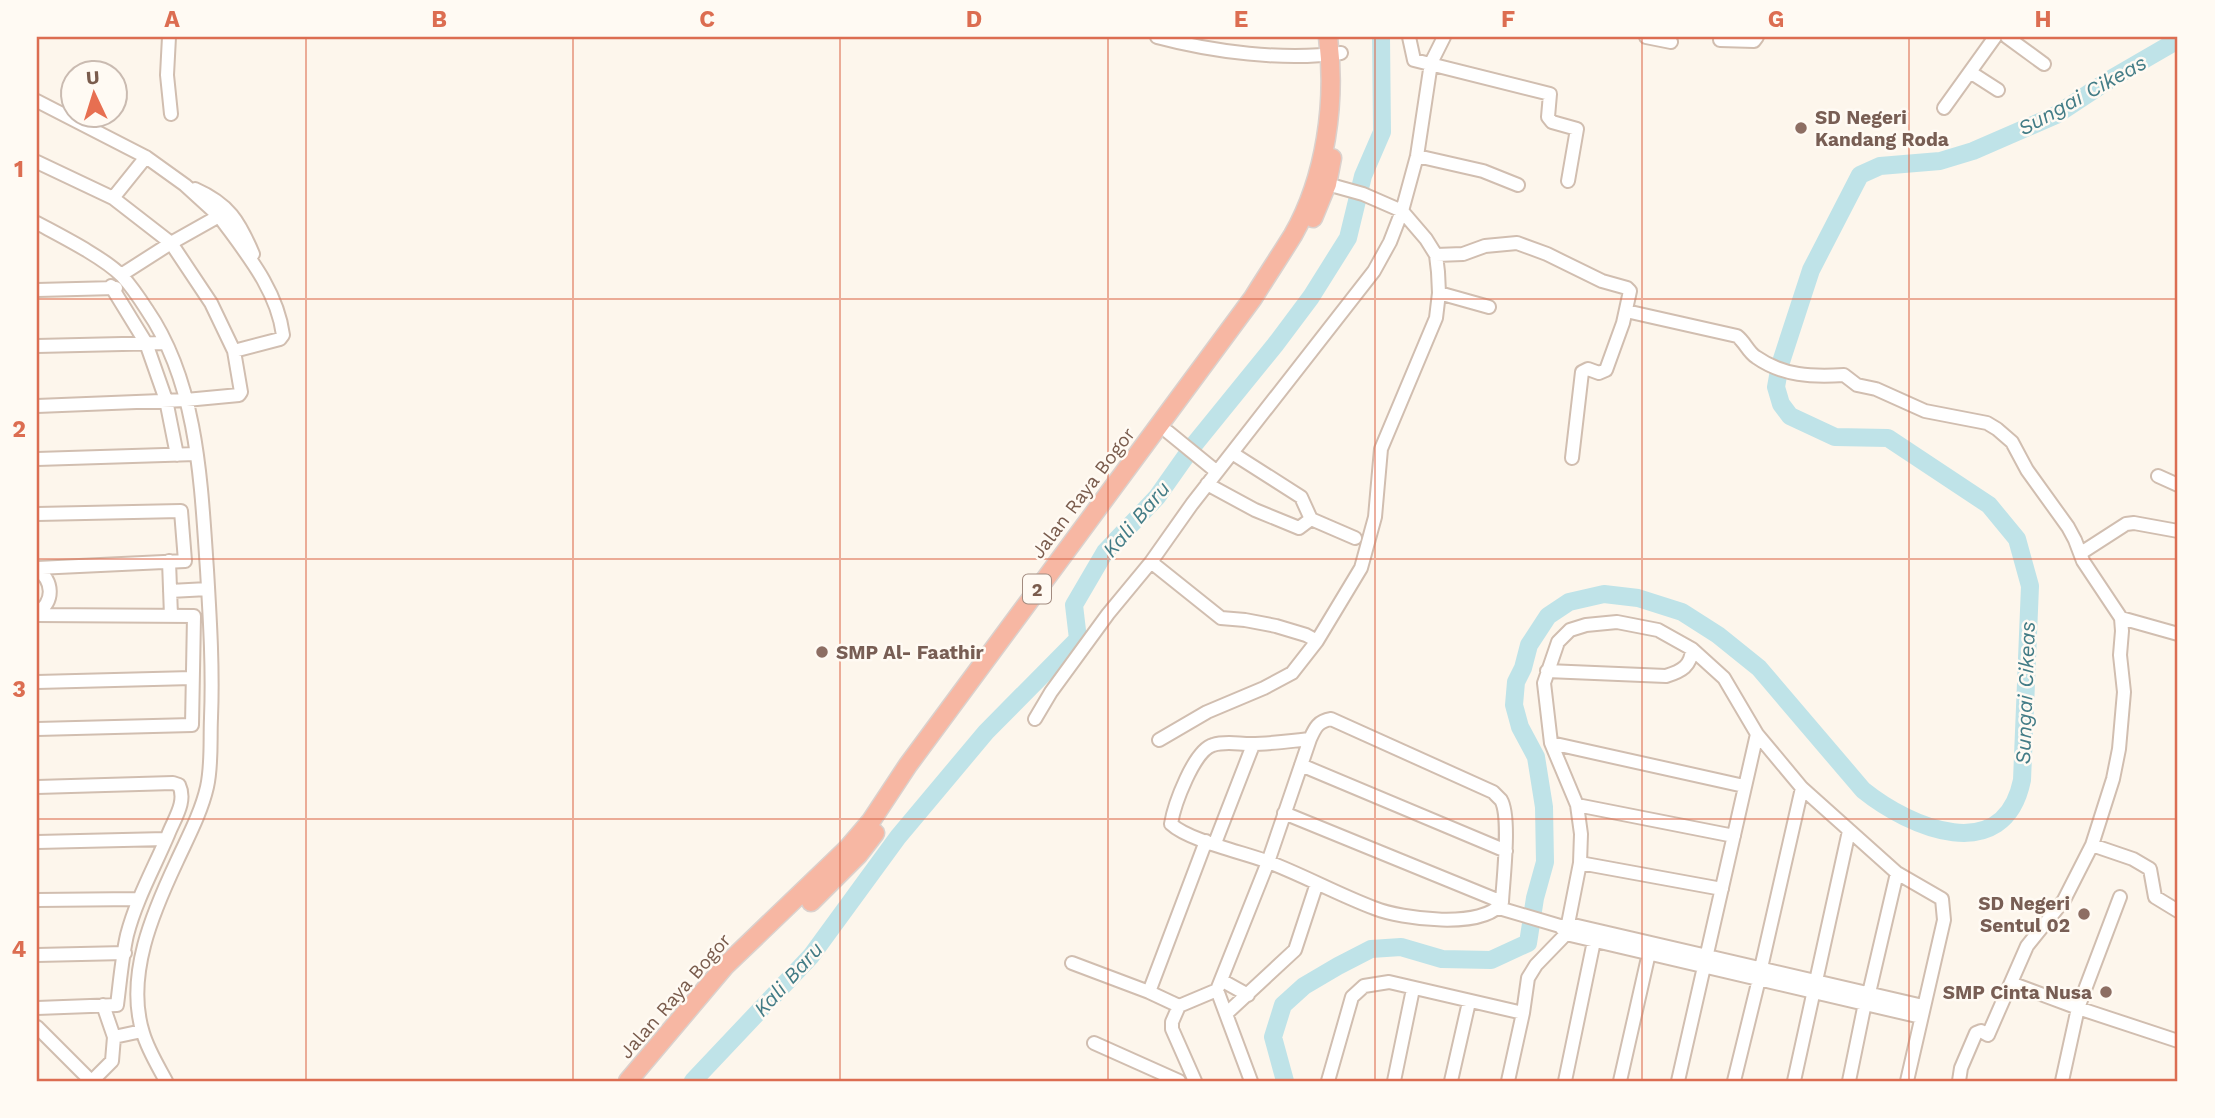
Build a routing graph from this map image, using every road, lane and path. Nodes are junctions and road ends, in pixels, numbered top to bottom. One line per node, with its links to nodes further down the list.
1 (169, 37): 18 (street)
2 (1157, 37): 11 (street)
3 (1409, 37): 12 (street)
4 (1444, 37): 12 (street)
5 (1646, 37): 10 (street)
6 (1757, 37): 9 (street)
7 (1995, 37): 14 (street)
8 (2007, 37): 13 (street)
9 (1720, 40)
10 (1671, 42)
11 (1335, 45): 23 (highway, Jalan Raya Bogor / 2); 136 (highway, Jalan Raya Bogor / 2)
12 (1431, 63): 19 (street); 22 (street)
13 (2044, 64)
14 (1970, 72): 15 (street); 17 (street)
15 (1998, 90)
16 (37, 101): 20 (street)
17 (1944, 108)
18 (171, 114)
19 (1417, 156): 25 (street); 27 (street)
20 (146, 157): 24 (street); 26 (street)
21 (37, 162): 26 (street)
22 (1568, 181)
23 (1327, 184): 27 (street); 47 (highway, Jalan Raya Bogor / 2)
24 (185, 185): 28 (street); 32 (street)
25 (1518, 185)
26 (113, 198): 30 (street)
27 (1402, 211): 31 (street); 48 (street)
28 (219, 216): 30 (street); 32 (street)
29 (37, 223): 33 (street)
30 (171, 243): 33 (street); 43 (street)
31 (1436, 255): 37 (street); 39 (street)
32 (259, 270): 43 (street)
33 (121, 275): 36 (street)
34 (111, 286): 35 (street); 36 (street); 40 (street)
35 (37, 290)
36 (134, 292): 41 (street)
37 (1439, 293): 38 (street); 71 (street)
38 (1489, 307)
39 (1626, 311): 51 (street); 61 (street)
40 (146, 343): 41 (street); 42 (street); 44 (street)
41 (165, 343): 45 (street)
42 (37, 346)
43 (234, 351): 45 (street)
44 (166, 400): 45 (street); 46 (street); 50 (street)
45 (186, 400): 49 (street)
46 (37, 406)
47 (1168, 432): 53 (street); 137 (highway, Jalan Raya Bogor / 2)
48 (1232, 453): 53 (street); 58 (street)
49 (196, 454): 50 (street); 65 (street)
50 (177, 455): 52 (street)
51 (1572, 458)
52 (37, 459)
53 (1217, 472): 55 (street)
54 (2158, 476): 56 (street)
55 (1207, 484): 58 (street); 63 (street)
56 (2178, 485)
57 (37, 514): 62 (street)
58 (1311, 519): 60 (street)
59 (2178, 531): 61 (street)
60 (1355, 538)
61 (2081, 553): 69 (street)
62 (169, 561): 64 (street); 66 (street)
63 (1151, 562): 71 (street); 76 (street)
64 (37, 569): 67 (street)
65 (208, 589): 66 (street); 130 (street)
66 (170, 590): 68 (street)
67 (37, 614): 68 (street)
68 (171, 616): 74 (street)
69 (2121, 618): 70 (street); 94 (street)
70 (2178, 634)
71 (1317, 641): 80 (street)
72 (1692, 649): 73 (street); 73 (street); 78 (street)
73 (1546, 671): 81 (street)
74 (192, 678): 75 (street); 77 (street)
75 (37, 682)
76 (1035, 719)
77 (37, 729)
78 (1756, 734): 84 (street); 86 (street)
79 (1310, 739): 82 (street); 83 (street); 95 (street)
80 (1159, 740)
81 (1551, 743): 84 (street); 87 (street)
82 (1253, 744): 93 (street); 93 (street)
83 (1301, 765): 88 (street); 95 (street)
84 (1744, 786): 90 (street)
85 (37, 788): 91 (street)
86 (1802, 788): 89 (street); 113 (street)
87 (1577, 805): 90 (street); 97 (street)
88 (1284, 813): 96 (street); 104 (street)
89 (1849, 831): 98 (street); 116 (street)
90 (1734, 836): 100 (street)
91 (166, 839): 92 (street); 102 (street)
92 (37, 842)
93 (1210, 842): 96 (street); 118 (street)
94 (2092, 845): 105 (street); 114 (street)
95 (1506, 851): 104 (street)
96 (1268, 862): 99 (street); 115 (street)
97 (1580, 863): 100 (street); 106 (street)
98 (1897, 873): 120 (street); 126 (street)
99 (1317, 883): 104 (street); 119 (street)
100 (1722, 889): 111 (street)
101 (2120, 897): 125 (street)
102 (139, 899): 103 (street); 108 (street)
103 (37, 900)
104 (1503, 908): 106 (street)
105 (2178, 911)
106 (1565, 928): 107 (street); 111 (street); 127 (street)
107 (1594, 941): 109 (street); 145 (street)
108 (125, 953): 110 (street); 122 (street)
109 (1649, 954): 111 (street); 146 (street)
110 (37, 955)
111 (1706, 961): 113 (street); 147 (street)
112 (1072, 964): 118 (street)
113 (1760, 974): 116 (street); 148 (street)
114 (2011, 982): 125 (street); 152 (street)
115 (1219, 985): 119 (street); 123 (street); 128 (street)
116 (1815, 986): 120 (street); 149 (street)
117 (1413, 989): 121 (street); 141 (street); 142 (street)
118 (1149, 992): 123 (street)
119 (1248, 995): 128 (street)
120 (1867, 998): 126 (street); 150 (street)
121 (1469, 1002): 127 (street); 143 (street)
122 (103, 1005): 124 (street); 131 (street)
123 (1179, 1006): 139 (street)
124 (37, 1008)
125 (2078, 1008): 132 (street); 153 (street)
126 (1922, 1011): 151 (street)
127 (1523, 1013): 144 (street)
128 (1226, 1014): 140 (street)
129 (37, 1027): 134 (street)
130 (142, 1031): 131 (street); 135 (street)
131 (114, 1037): 134 (street)
132 (2178, 1041)
133 (1094, 1042): 138 (street)
134 (92, 1081)
135 (166, 1081)
136 (628, 1081)
137 (643, 1081)
138 (1179, 1081)
139 (1195, 1081)
140 (1251, 1081)
141 (1328, 1081)
142 (1394, 1081)
143 (1451, 1081)
144 (1507, 1081)
145 (1565, 1081)
146 (1620, 1081)
147 (1678, 1081)
148 (1734, 1081)
149 (1794, 1081)
150 (1849, 1081)
151 (1907, 1081)
152 (1959, 1081)
153 (2062, 1081)

